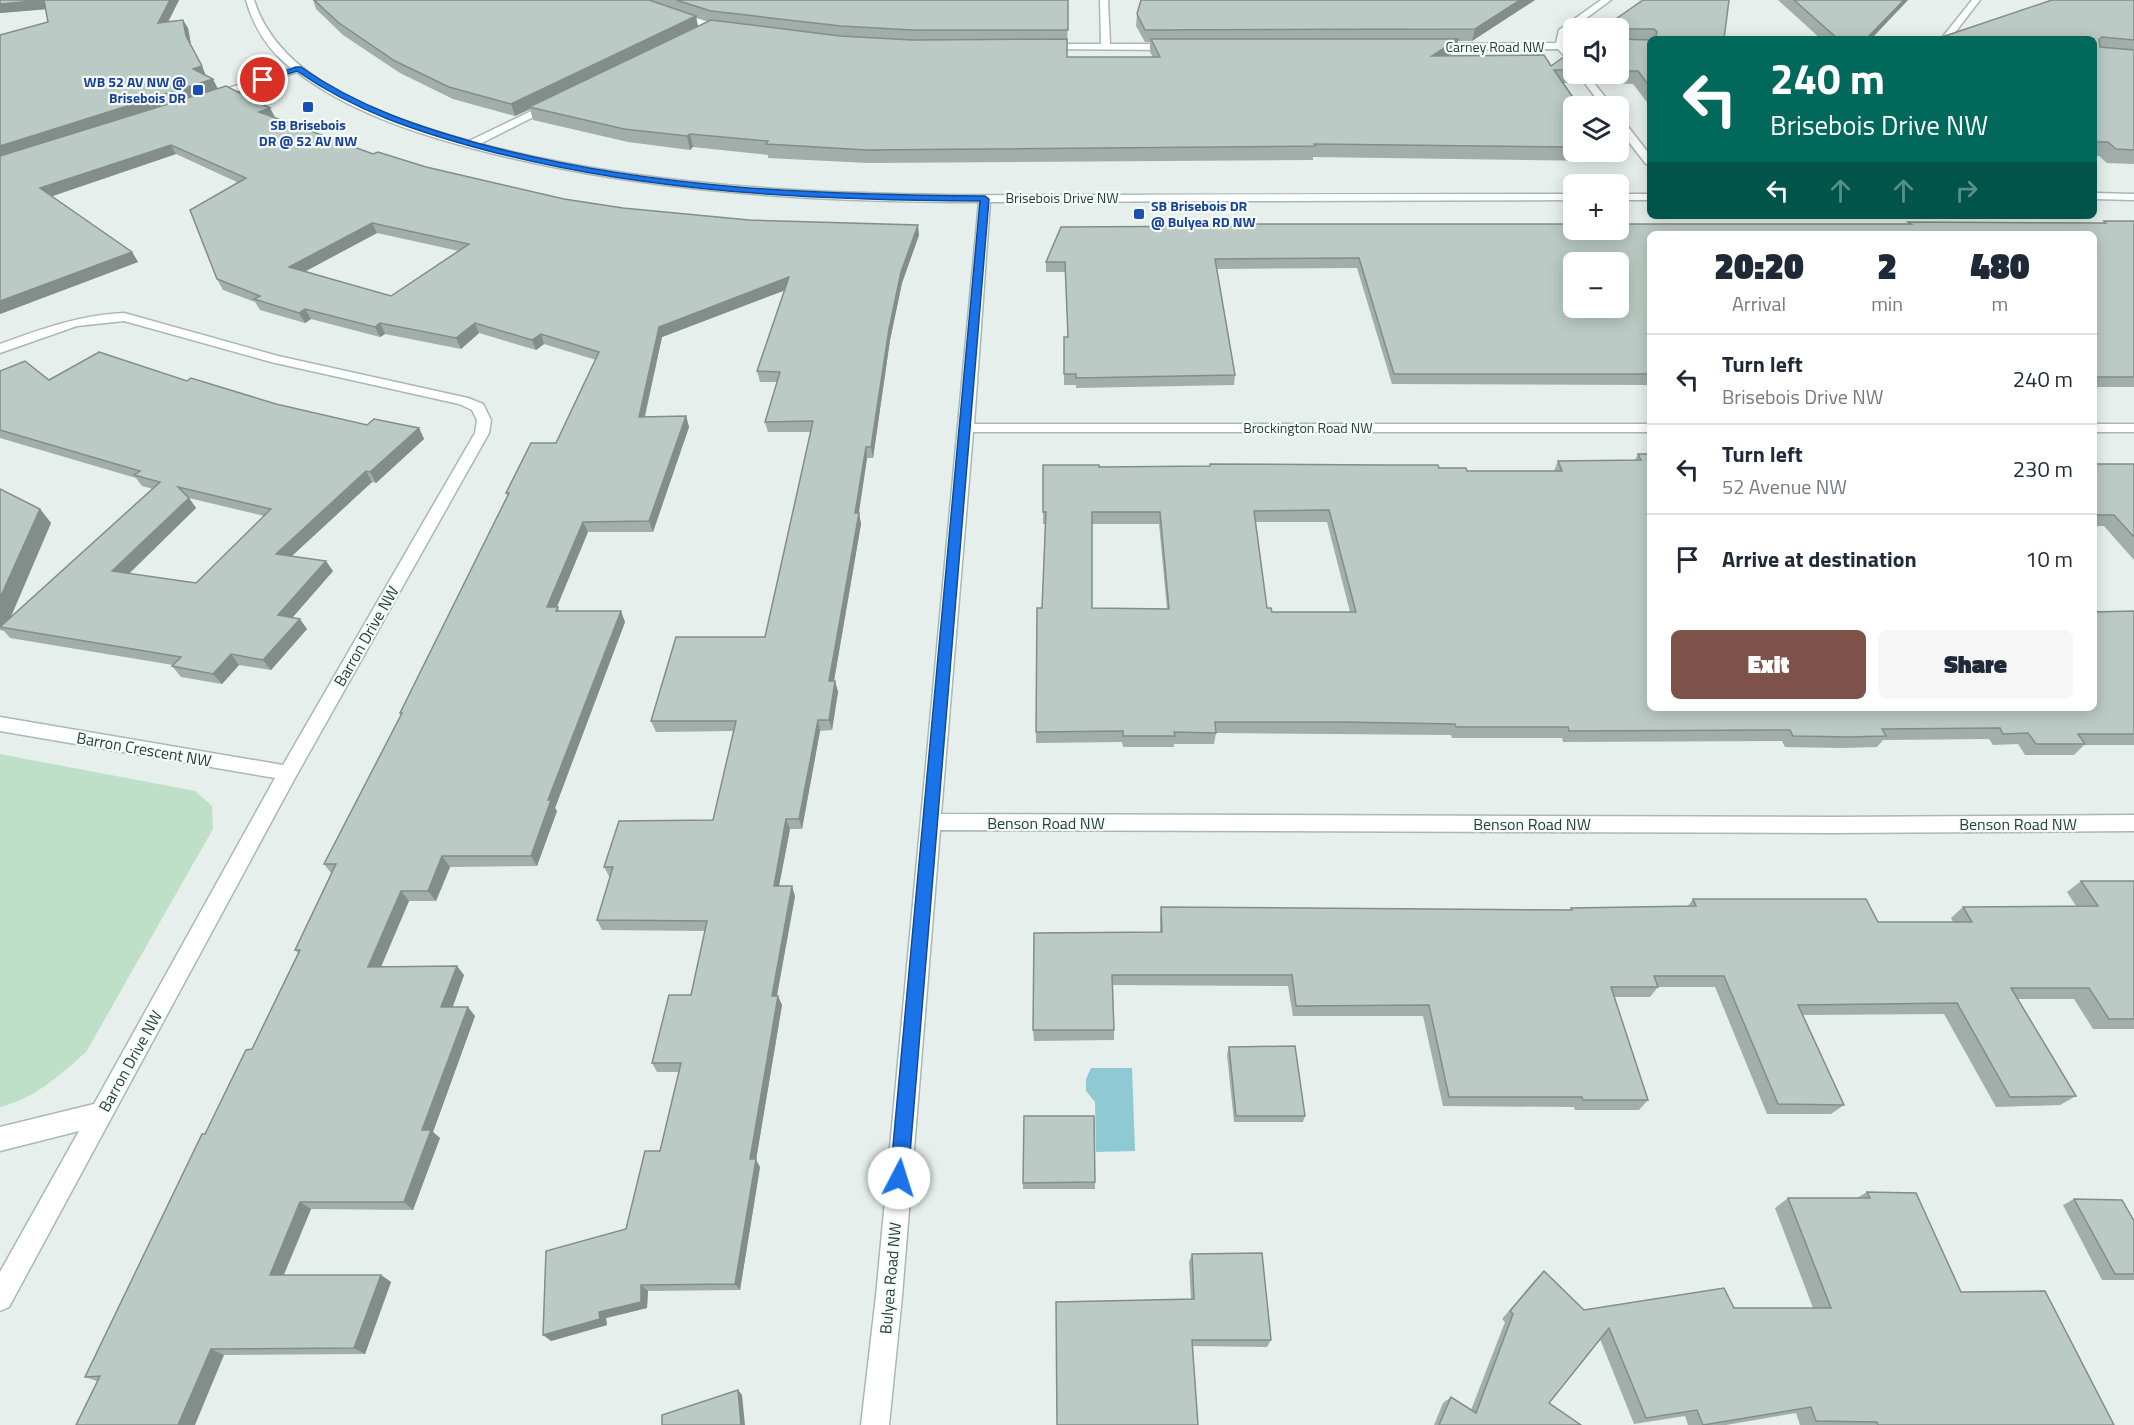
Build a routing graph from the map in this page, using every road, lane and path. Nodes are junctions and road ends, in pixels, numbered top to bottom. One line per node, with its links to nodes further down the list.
1 (250, 0): 16 (street, Brisebois Drive NW)
2 (630, 0): 6 (street)
3 (1104, 0): 14 (street)
4 (1607, 0): 10 (street)
5 (1976, 0): 9 (street)
6 (712, 27): 7 (street); 8 (street)
7 (736, 30)
8 (702, 32)
9 (1947, 36)
10 (1560, 46): 13 (street, Carney Road NW); 15 (street)
11 (1038, 47): 14 (street)
12 (1178, 47): 14 (street)
13 (1429, 47)
14 (1106, 48)
15 (1563, 50)
16 (298, 69): 20 (street); 22 (street, Brisebois Drive NW)
17 (1589, 84): 18 (street)
18 (1599, 96)
19 (564, 99): 22 (street)
20 (197, 101)
21 (1629, 135): 23 (street)
22 (470, 145): 29 (street, Brisebois Drive NW)
23 (1647, 158)
24 (2097, 196): 28 (street)
25 (1563, 197): 29 (street, Brisebois Drive NW)
26 (1629, 197): 27 (street)
27 (1647, 197)
28 (2134, 197)
29 (985, 199): 31 (street, Bulyea Road NW)
30 (0, 349): 36 (street, Barron Drive NW)
31 (966, 428): 32 (street, Brockington Road NW); 37 (street, Bulyea Road NW)
32 (1647, 428)
33 (2097, 428): 34 (street)
34 (2134, 428)
35 (0, 724): 36 (street, Barron Crescent NW)
36 (288, 773): 39 (street, Barron Drive NW)
37 (931, 822): 38 (street, Benson Road NW); 42 (street, Bulyea Road NW)
38 (2134, 823)
39 (100, 1114): 40 (street); 41 (street, Barron Drive NW)
40 (0, 1140)
41 (0, 1298)
42 (875, 1425)

